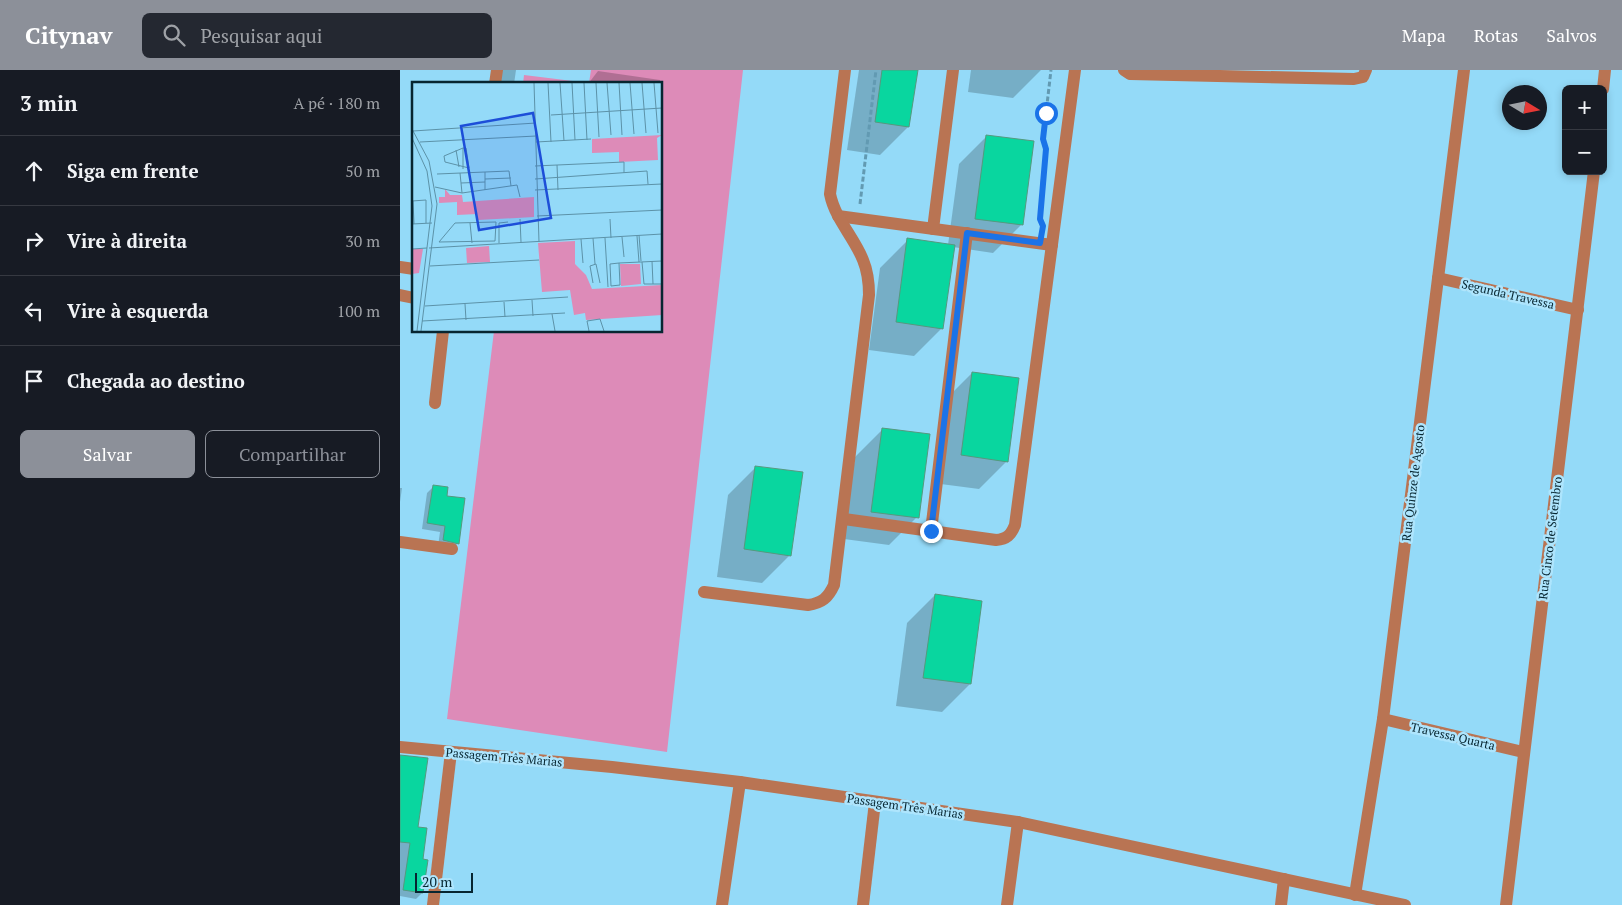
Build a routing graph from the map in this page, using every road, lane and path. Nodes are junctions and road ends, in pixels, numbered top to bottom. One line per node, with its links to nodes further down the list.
1 (845, 70): 14 (street)
2 (876, 70): 13 (path)
3 (953, 70): 15 (street)
4 (1051, 70): 12 (path)
5 (1075, 70): 17 (street)
6 (1124, 70): 7 (street)
7 (1366, 70)
8 (1464, 70): 18 (street, Rua Quinze de Agosto)
9 (1605, 70): 10 (street)
10 (1603, 85)
11 (1594, 175): 19 (street, Rua Cinco de Setembro)
12 (1042, 192)
13 (864, 210)
14 (838, 216): 15 (street); 22 (street)
15 (933, 229): 16 (street)
16 (967, 233): 17 (street); 23 (street)
17 (1052, 245): 23 (street)
18 (1438, 278): 19 (street, Segunda Travessa); 27 (street, Rua Quinze de Agosto)
19 (1578, 310): 30 (street, Rua Cinco de Setembro)
20 (443, 332): 21 (street)
21 (435, 403)
22 (844, 519): 23 (street); 26 (street)
23 (931, 531)
24 (400, 542): 25 (street)
25 (452, 549)
26 (704, 592)
27 (1383, 719): 30 (street, Travessa Quarta); 35 (street, Rua Quinze de Agosto)
28 (400, 747): 29 (street, Passagem Três Marias)
29 (451, 752): 31 (street, Passagem Três Marias); 36 (street)
30 (1523, 752): 42 (street, Rua Cinco de Setembro)
31 (740, 782): 32 (street, Passagem Três Marias); 37 (street)
32 (875, 802): 33 (street, Passagem Três Marias); 38 (street)
33 (1018, 822): 34 (street, Passagem Três Marias); 39 (street)
34 (1284, 879): 35 (street, Passagem Três Marias); 40 (street)
35 (1355, 895): 41 (street, Passagem Três Marias)
36 (433, 905)
37 (722, 905)
38 (863, 905)
39 (1007, 905)
40 (1281, 905)
41 (1405, 905)
42 (1506, 905)

